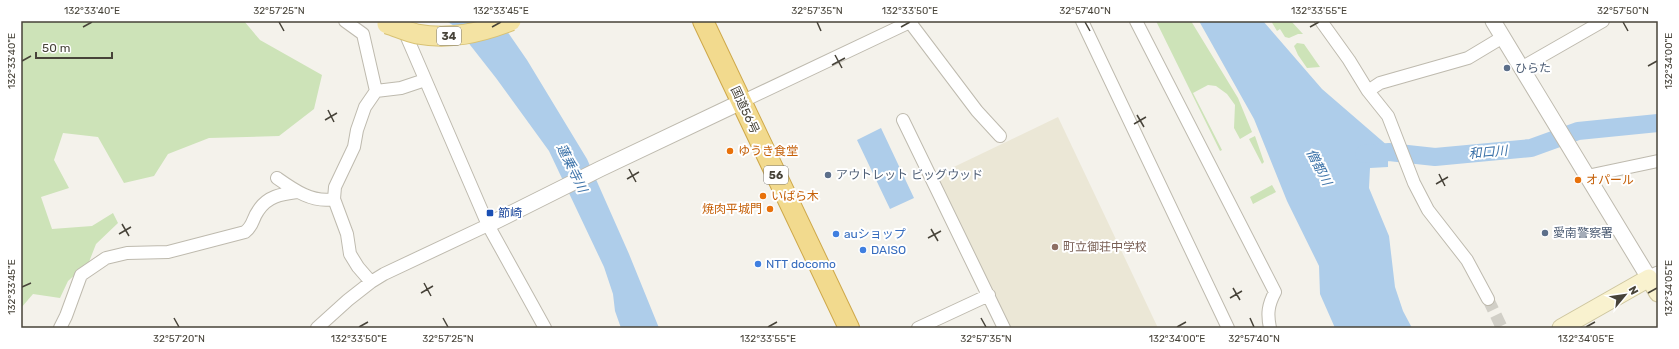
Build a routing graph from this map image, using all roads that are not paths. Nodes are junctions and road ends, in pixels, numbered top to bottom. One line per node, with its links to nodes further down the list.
1 (345, 21): 14 (street)
2 (511, 21): 10 (main road, 34, bridge)
3 (703, 21): 16 (highway, 国道56号 / 56)
4 (910, 21): 16 (street); 18 (street)
5 (1082, 21): 35 (street)
6 (1136, 21): 36 (street)
7 (1321, 21): 15 (street)
8 (1493, 21): 11 (street)
9 (1603, 21): 12 (street)
10 (394, 23): 13 (street)
11 (1503, 36): 12 (street); 15 (street)
12 (1521, 68): 20 (street)
13 (425, 80): 14 (street); 24 (street)
14 (376, 91): 23 (street)
15 (1368, 91): 28 (street)
16 (741, 102): 24 (street); 32 (highway, 国道56号 / 56)
17 (903, 120): 27 (street)
18 (1000, 136)
19 (1658, 161): 20 (street)
20 (1586, 176): 26 (street)
21 (277, 178): 22 (street)
22 (297, 192): 23 (street); 29 (street)
23 (334, 199): 25 (street)
24 (488, 224): 25 (street); 31 (street)
25 (370, 282): 30 (street)
26 (1655, 282): 37 (main road)
27 (989, 295): 33 (street); 34 (street)
28 (1488, 299)
29 (60, 328)
30 (317, 328)
31 (545, 328)
32 (850, 328)
33 (918, 328)
34 (1004, 328)
35 (1228, 328)
36 (1270, 328)
37 (1561, 328)

